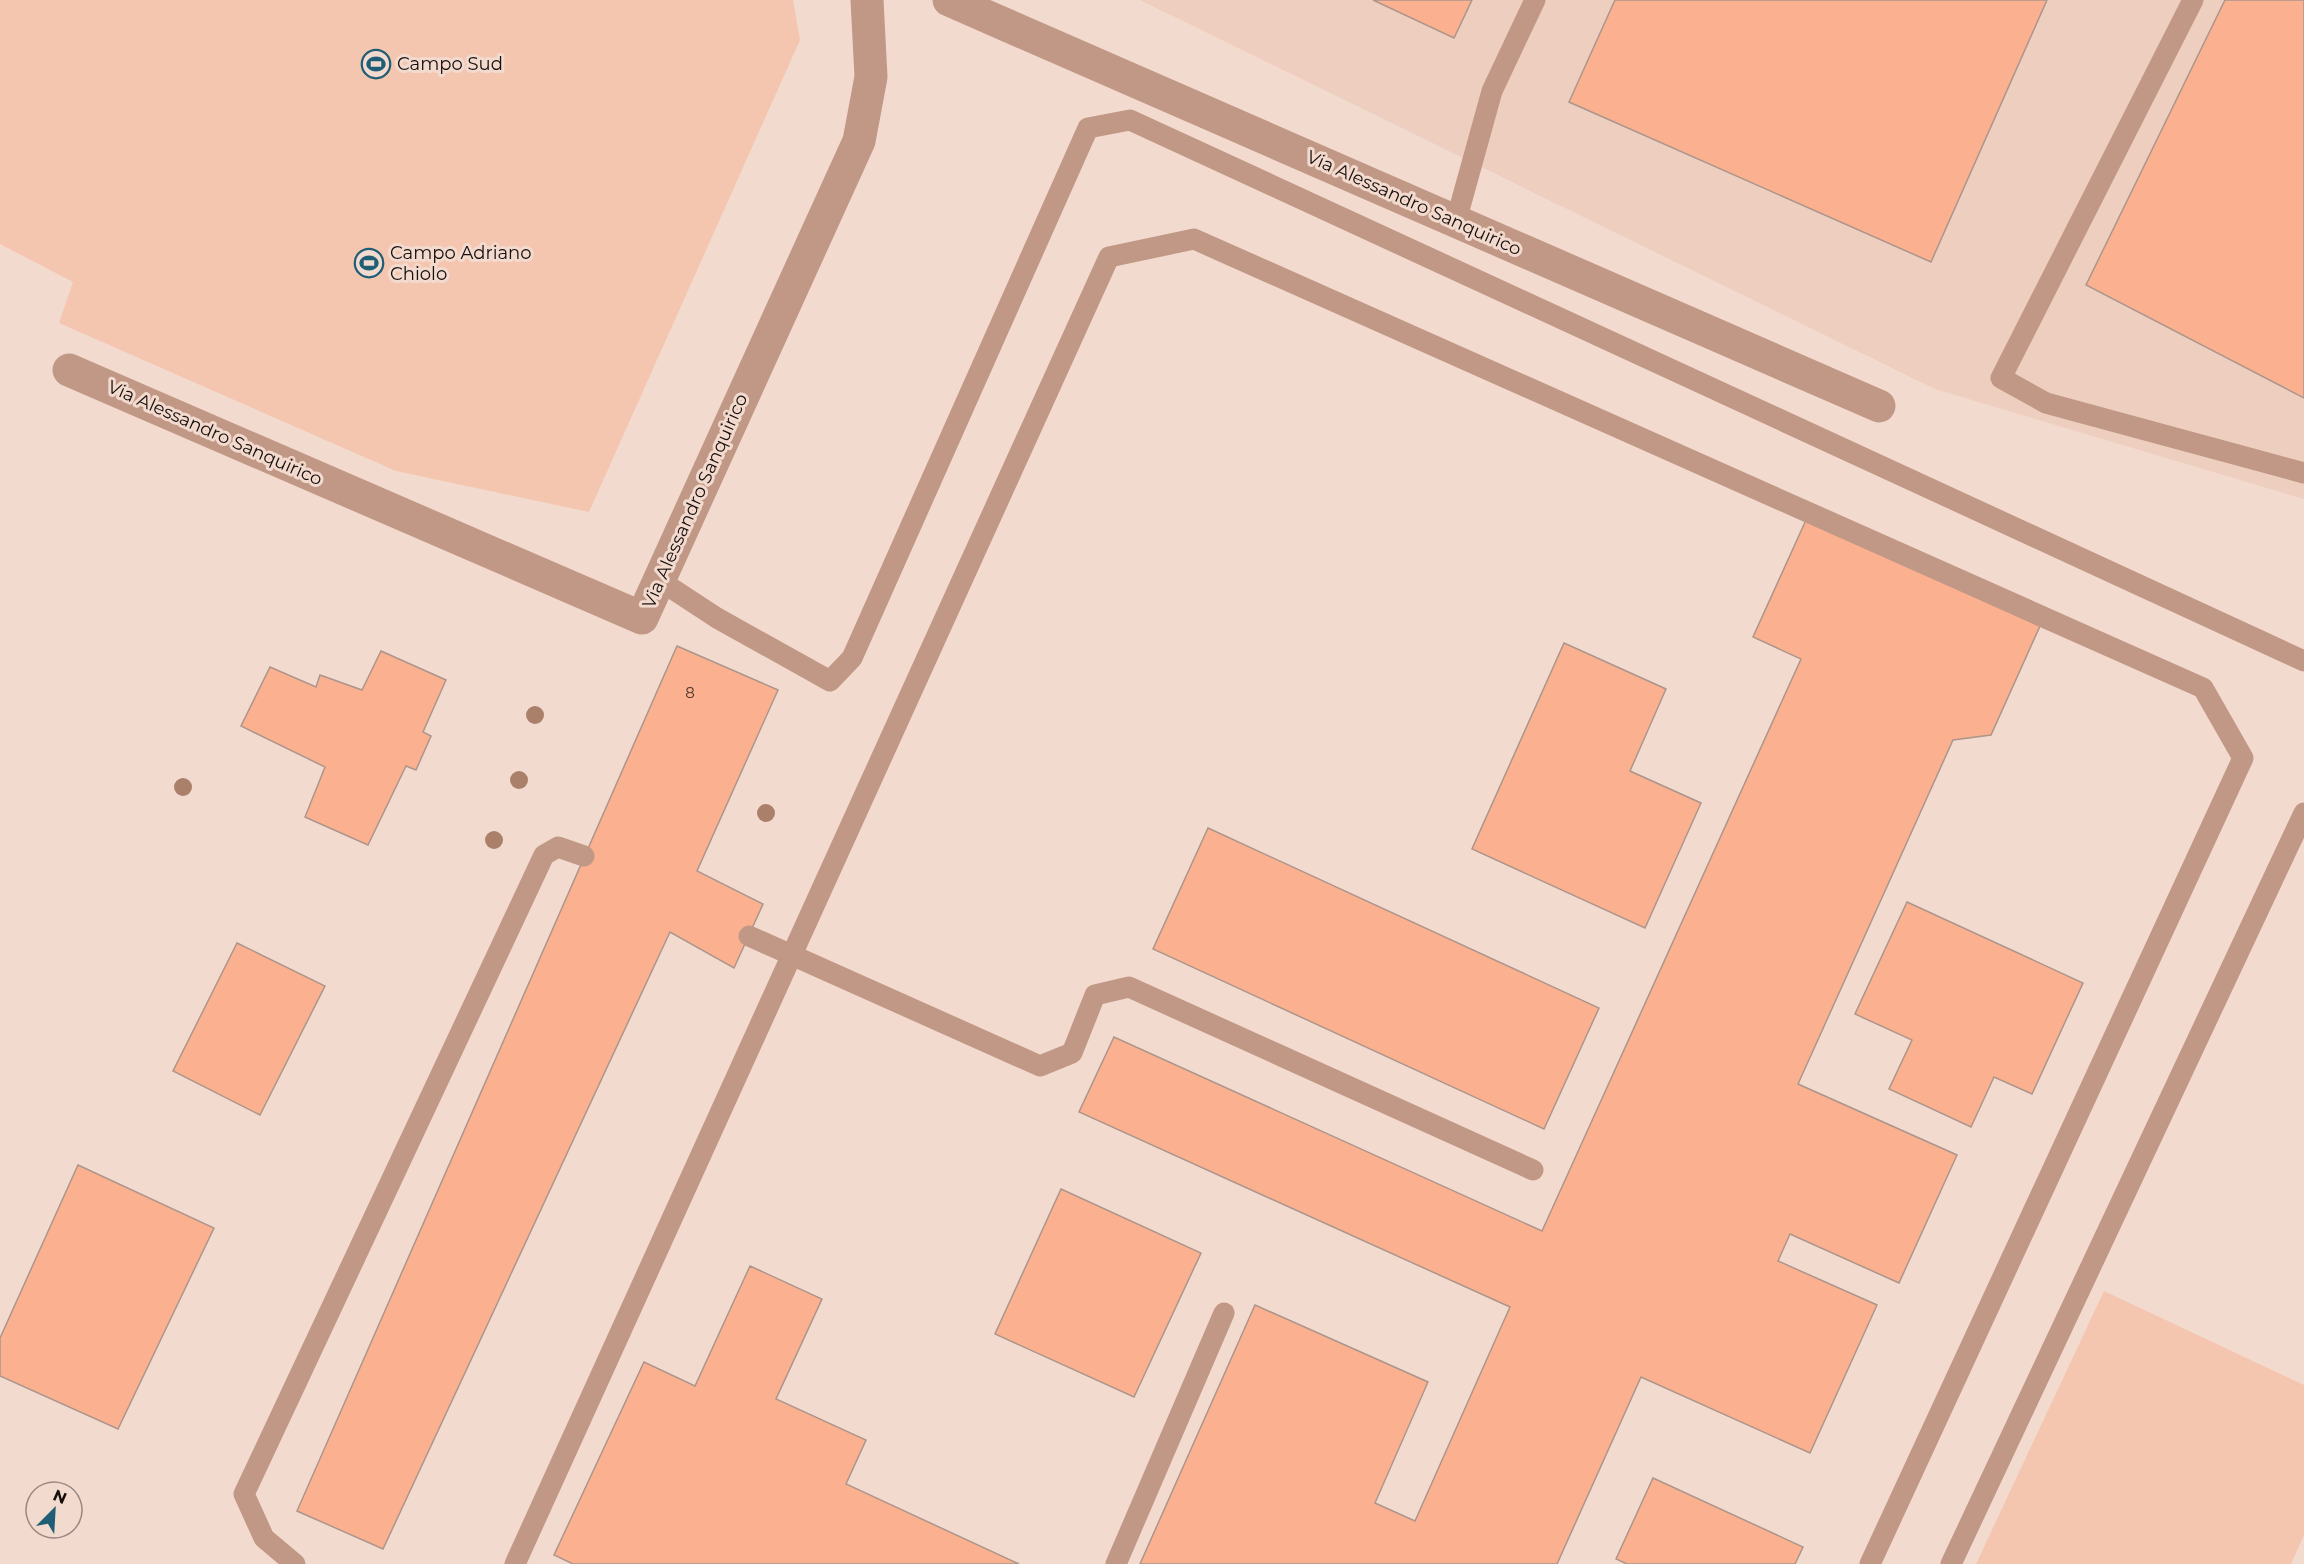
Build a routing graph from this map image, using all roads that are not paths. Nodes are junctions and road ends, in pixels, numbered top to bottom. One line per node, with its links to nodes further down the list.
1 (867, 0): 9 (street, Via Alessandro Sanquirico)
2 (949, 0): 5 (street, Via Alessandro Sanquirico)
3 (1535, 0): 5 (lane)
4 (2193, 0): 8 (lane)
5 (1456, 221): 7 (street, Via Alessandro Sanquirico)
6 (69, 370): 9 (street, Via Alessandro Sanquirico)
7 (1880, 406)
8 (2304, 473)
9 (658, 580): 10 (lane)
10 (2304, 661)
11 (2304, 813): 21 (lane)
12 (584, 856): 17 (lane)
13 (749, 936): 14 (lane)
14 (792, 955): 15 (lane); 18 (lane); 20 (lane)
15 (1533, 1170)
16 (1224, 1313): 19 (lane)
17 (295, 1564)
18 (515, 1564)
19 (1116, 1564)
20 (1870, 1564)
21 (1951, 1564)

